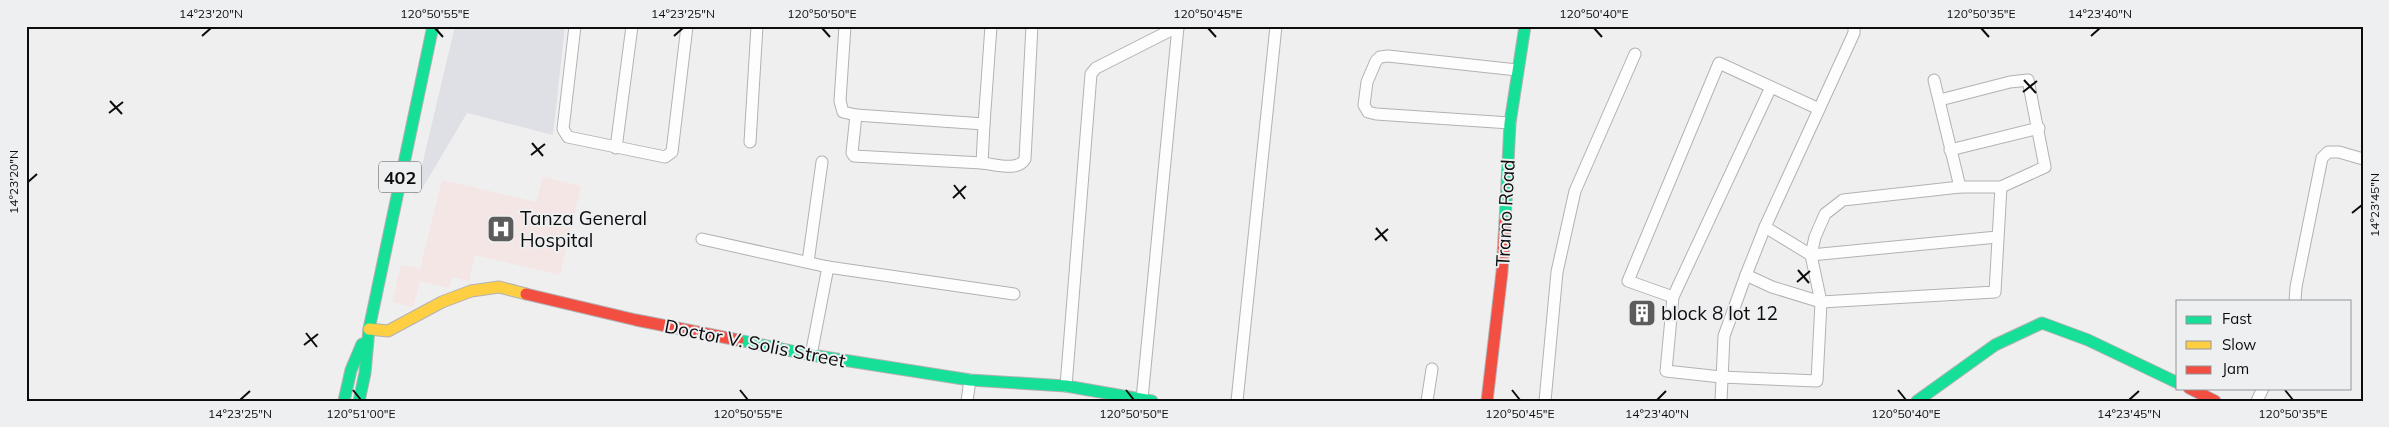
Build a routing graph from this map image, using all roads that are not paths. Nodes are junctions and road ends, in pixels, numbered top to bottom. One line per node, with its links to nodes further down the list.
1 (433, 26): 42 (street, 402)
2 (575, 26): 24 (street)
3 (632, 26): 24 (street)
4 (687, 26): 24 (street)
5 (757, 26): 23 (street)
6 (845, 26): 19 (street)
7 (991, 26): 21 (street)
8 (1032, 26): 28 (street)
9 (1276, 26): 54 (street)
10 (1525, 26): 14 (street, Tramo Road)
11 (1854, 26): 18 (street)
12 (1179, 27): 48 (street); 50 (street)
13 (1634, 54): 57 (street)
14 (1517, 70): 20 (street, Tramo Road); 20 (street)
15 (1934, 80): 17 (street)
16 (1771, 87): 18 (street); 39 (street); 39 (street)
17 (1940, 100): 22 (street); 25 (street)
18 (1819, 109): 31 (street)
19 (856, 115): 21 (street); 28 (street)
20 (1510, 123): 56 (street, Tramo Road)
21 (984, 124): 28 (street)
22 (2039, 128): 25 (street); 30 (street)
23 (750, 142)
24 (616, 148)
25 (1950, 150): 29 (street)
26 (2363, 159): 40 (street)
27 (822, 162): 35 (street)
28 (982, 163)
29 (1960, 187): 30 (street); 34 (street)
30 (2001, 187): 32 (street)
31 (1765, 227): 34 (street); 37 (street)
32 (1997, 237): 34 (street); 41 (street)
33 (702, 239): 35 (street)
34 (1811, 255): 41 (street)
35 (808, 262): 36 (street)
36 (828, 266): 38 (street); 43 (street)
37 (1746, 275): 41 (street); 45 (street)
38 (1014, 294)
39 (1673, 297): 45 (street)
40 (2295, 300)
41 (1821, 302): 45 (street)
42 (369, 329): 43 (street, Doctor V. Solis Street); 51 (street, 402); 52 (street, 402)
43 (811, 355): 46 (street, Doctor V. Solis Street)
44 (1432, 368): 55 (street)
45 (1721, 377): 58 (street)
46 (970, 380): 48 (street, Doctor V. Solis Street); 53 (street)
47 (2176, 382): 59 (street)
48 (1066, 386): 50 (street, Doctor V. Solis Street)
49 (2193, 390): 60 (street)
50 (1147, 400)
51 (344, 401)
52 (359, 401)
53 (966, 401)
54 (1237, 401)
55 (1427, 401)
56 (1487, 401)
57 (1545, 401)
58 (1721, 401)
59 (1917, 401)
60 (2215, 401)

